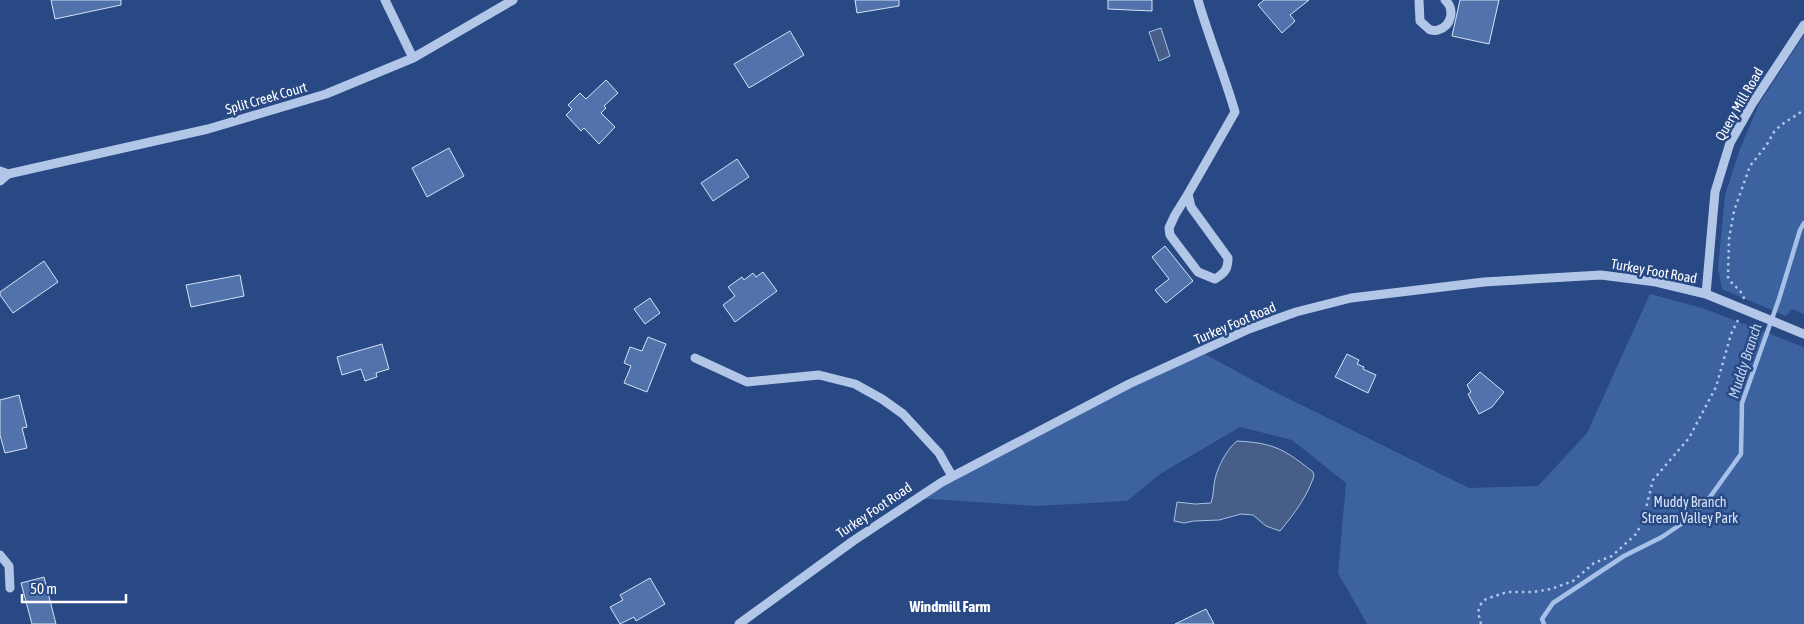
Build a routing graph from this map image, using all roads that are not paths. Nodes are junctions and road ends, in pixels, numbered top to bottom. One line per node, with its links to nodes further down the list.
1 (384, 0): 7 (street)
2 (513, 0): 7 (street, Split Creek Court)
3 (1198, 0): 10 (street)
4 (1419, 0): 5 (street)
5 (1445, 0)
6 (1804, 25): 11 (street, Query Mill Road)
7 (413, 58): 8 (street, Split Creek Court)
8 (4, 173): 9 (street, Split Creek Court)
9 (0, 181)
10 (1188, 194): 10 (street)
11 (1706, 294): 12 (street, Turkey Foot Road); 14 (street, Turkey Foot Road)
12 (1804, 334)
13 (695, 358): 14 (street)
14 (952, 476): 17 (street, Turkey Foot Road)
15 (0, 554): 16 (street)
16 (10, 588)
17 (739, 624)

